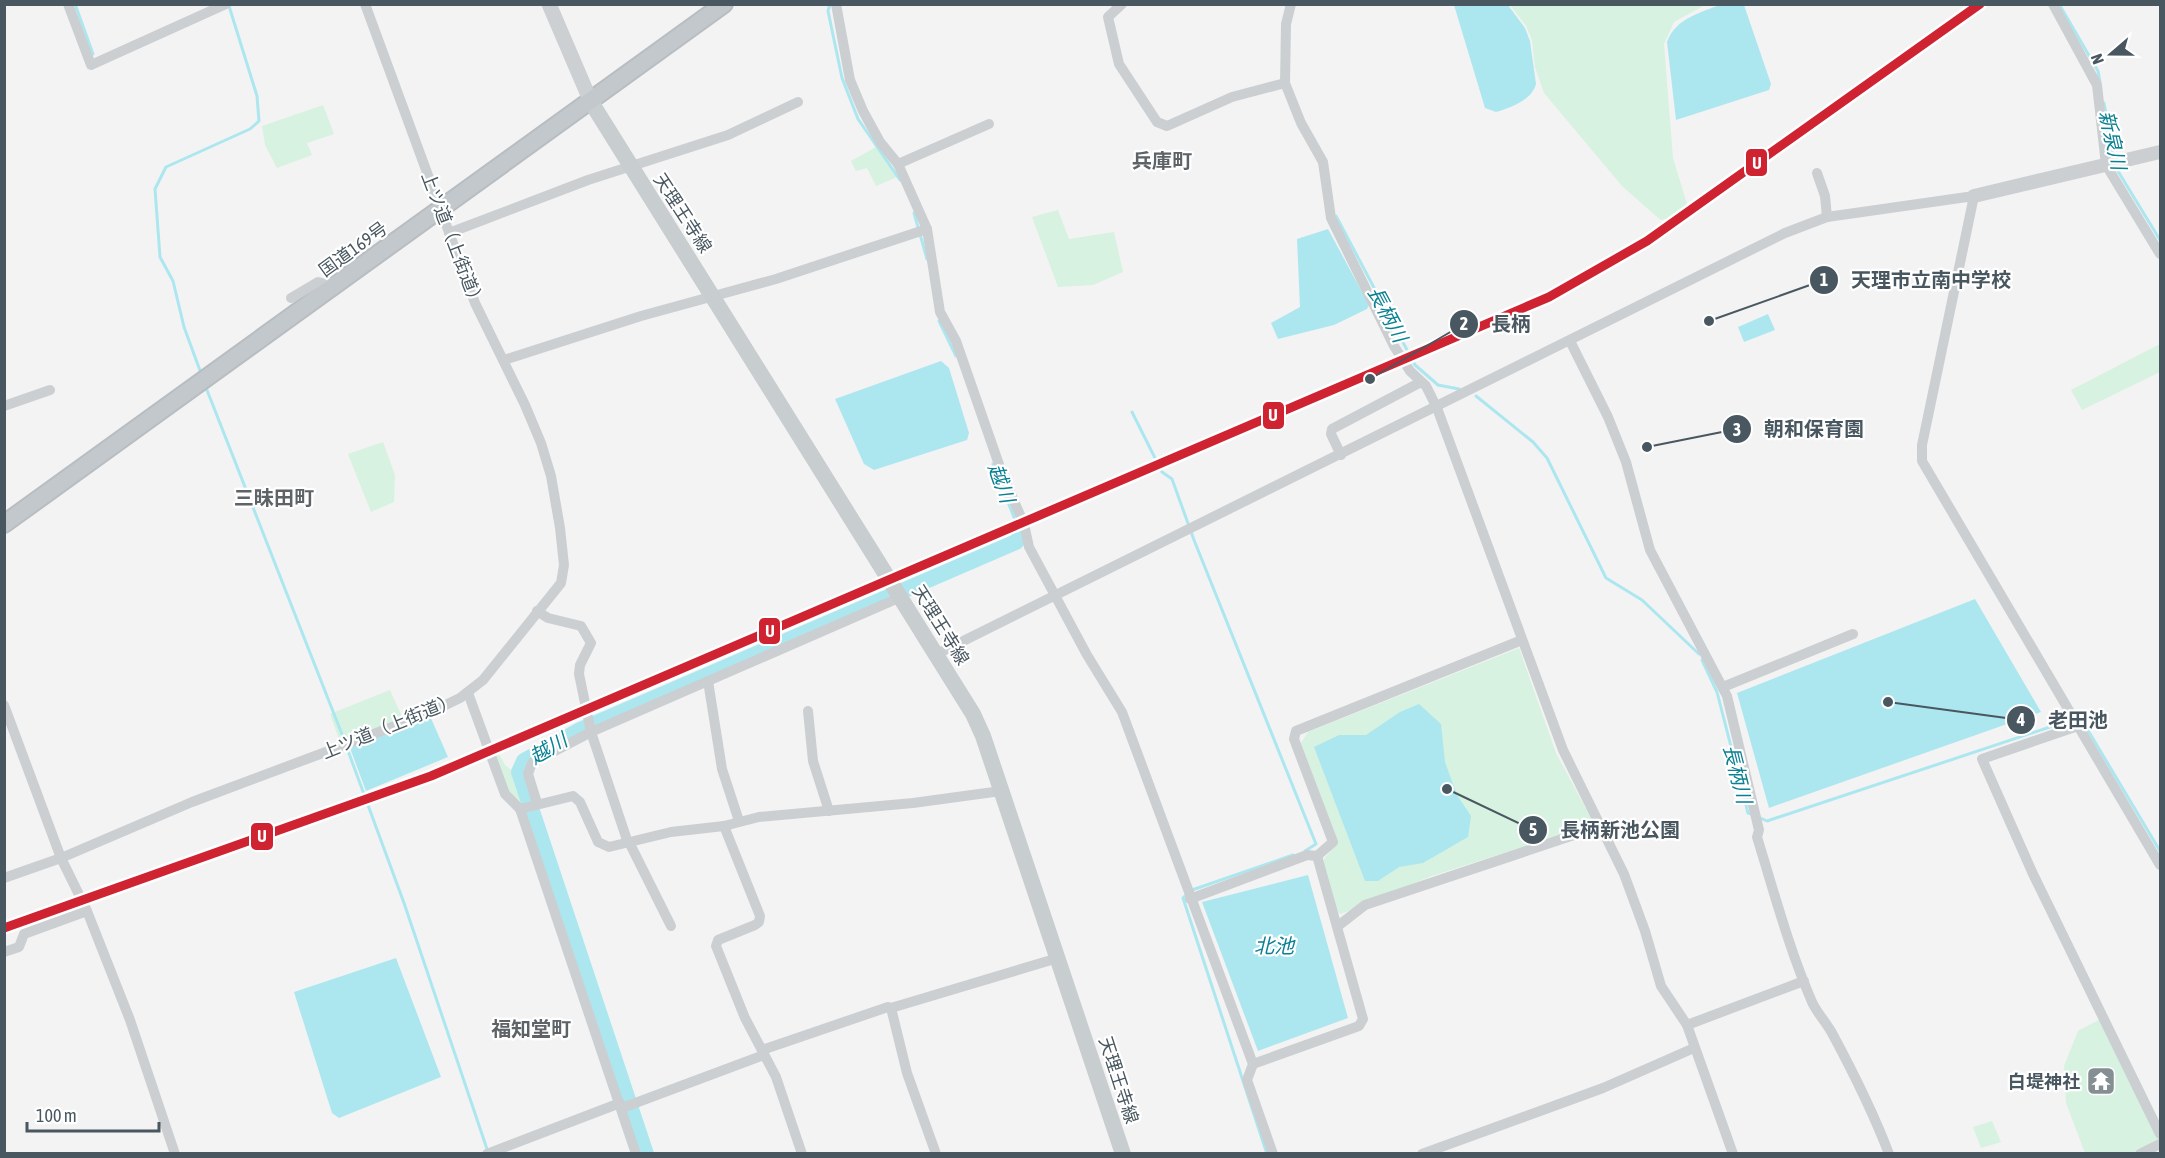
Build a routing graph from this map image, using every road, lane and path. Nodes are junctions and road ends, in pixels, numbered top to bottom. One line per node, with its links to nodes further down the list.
1 (68, 4): 2 (street)
2 (226, 4)
3 (365, 4): 20 (street, 上ツ道（上街道）)
4 (549, 4): 11 (main road)
5 (724, 4): 11 (highway, 国道169号)
6 (836, 4): 16 (street)
7 (1122, 4): 10 (street)
8 (1291, 4): 10 (street)
9 (2053, 4): 15 (street)
10 (1285, 82): 30 (street)
11 (591, 102): 17 (main road, 天理王寺線); 20 (highway, 国道169号)
12 (798, 102): 17 (street)
13 (989, 124): 16 (street)
14 (2160, 152): 15 (street)
15 (2112, 163): 19 (street); 24 (street)
16 (898, 164): 22 (street)
17 (630, 167): 23 (street); 27 (main road, 天理王寺線)
18 (1817, 173): 21 (street)
19 (1974, 196): 21 (street); 47 (street)
20 (440, 210): 23 (street, 上ツ道（上街道）); 25 (highway, 国道169号)
21 (1827, 217): 28 (street)
22 (927, 229): 27 (street); 37 (street)
23 (449, 233): 29 (street, 上ツ道（上街道）)
24 (2160, 254)
25 (330, 290): 26 (street); 35 (highway, 国道169号)
26 (291, 298)
27 (713, 298): 29 (street); 36 (main road, 天理王寺線)
28 (1570, 341): 33 (street); 43 (street)
29 (504, 360): 38 (street, 上ツ道（上街道）)
30 (1421, 382): 33 (street); 34 (street)
31 (50, 390): 32 (street)
32 (4, 406)
33 (1437, 408): 34 (street); 40 (street)
34 (1341, 455): 37 (street)
35 (4, 524)
36 (898, 593): 41 (main road, 天理王寺線); 42 (street)
37 (1055, 597): 41 (street); 61 (street)
38 (537, 611): 44 (street, 上ツ道（上街道）); 48 (street)
39 (1853, 634): 43 (street)
40 (1522, 640): 55 (street); 57 (street)
41 (937, 654): 49 (main road, 天理王寺線)
42 (708, 681): 48 (street); 53 (street)
43 (1723, 687): 67 (street)
44 (468, 693): 51 (street); 58 (street, 上ツ道（上街道）)
45 (4, 705): 58 (street)
46 (808, 711): 52 (street)
47 (2078, 726): 59 (street); 74 (street)
48 (591, 732): 50 (street); 56 (street)
49 (1001, 791): 52 (street); 66 (main road, 天理王寺線)
50 (537, 803): 51 (street); 56 (street)
51 (520, 809): 73 (street)
52 (830, 811): 53 (street)
53 (739, 821): 54 (street)
54 (724, 826): 56 (street); 71 (street)
55 (1601, 826): 64 (street); 69 (street)
56 (628, 842): 63 (street)
57 (1317, 856): 61 (street); 64 (street)
58 (62, 858): 60 (street, 上ツ道（上街道）); 62 (street)
59 (2160, 865)
60 (4, 878)
61 (1190, 899): 72 (street)
62 (87, 911): 65 (street); 76 (street)
63 (670, 926)
64 (1338, 926): 72 (street)
65 (4, 952)
66 (1058, 958): 68 (street); 81 (main road, 天理王寺線)
67 (1804, 981): 69 (street); 85 (street)
68 (891, 1008): 71 (street); 80 (street)
69 (1687, 1025): 70 (street)
70 (1694, 1048): 83 (street); 84 (street)
71 (763, 1052): 73 (street); 79 (street)
72 (1253, 1064): 82 (street)
73 (621, 1106): 77 (street); 78 (street)
74 (2160, 1134)
75 (2160, 1144): 86 (street)
76 (176, 1154)
77 (487, 1154)
78 (636, 1154)
79 (802, 1154)
80 (936, 1154)
81 (1123, 1154)
82 (1273, 1154)
83 (1422, 1154)
84 (1733, 1154)
85 (1889, 1154)
86 (2140, 1154)

